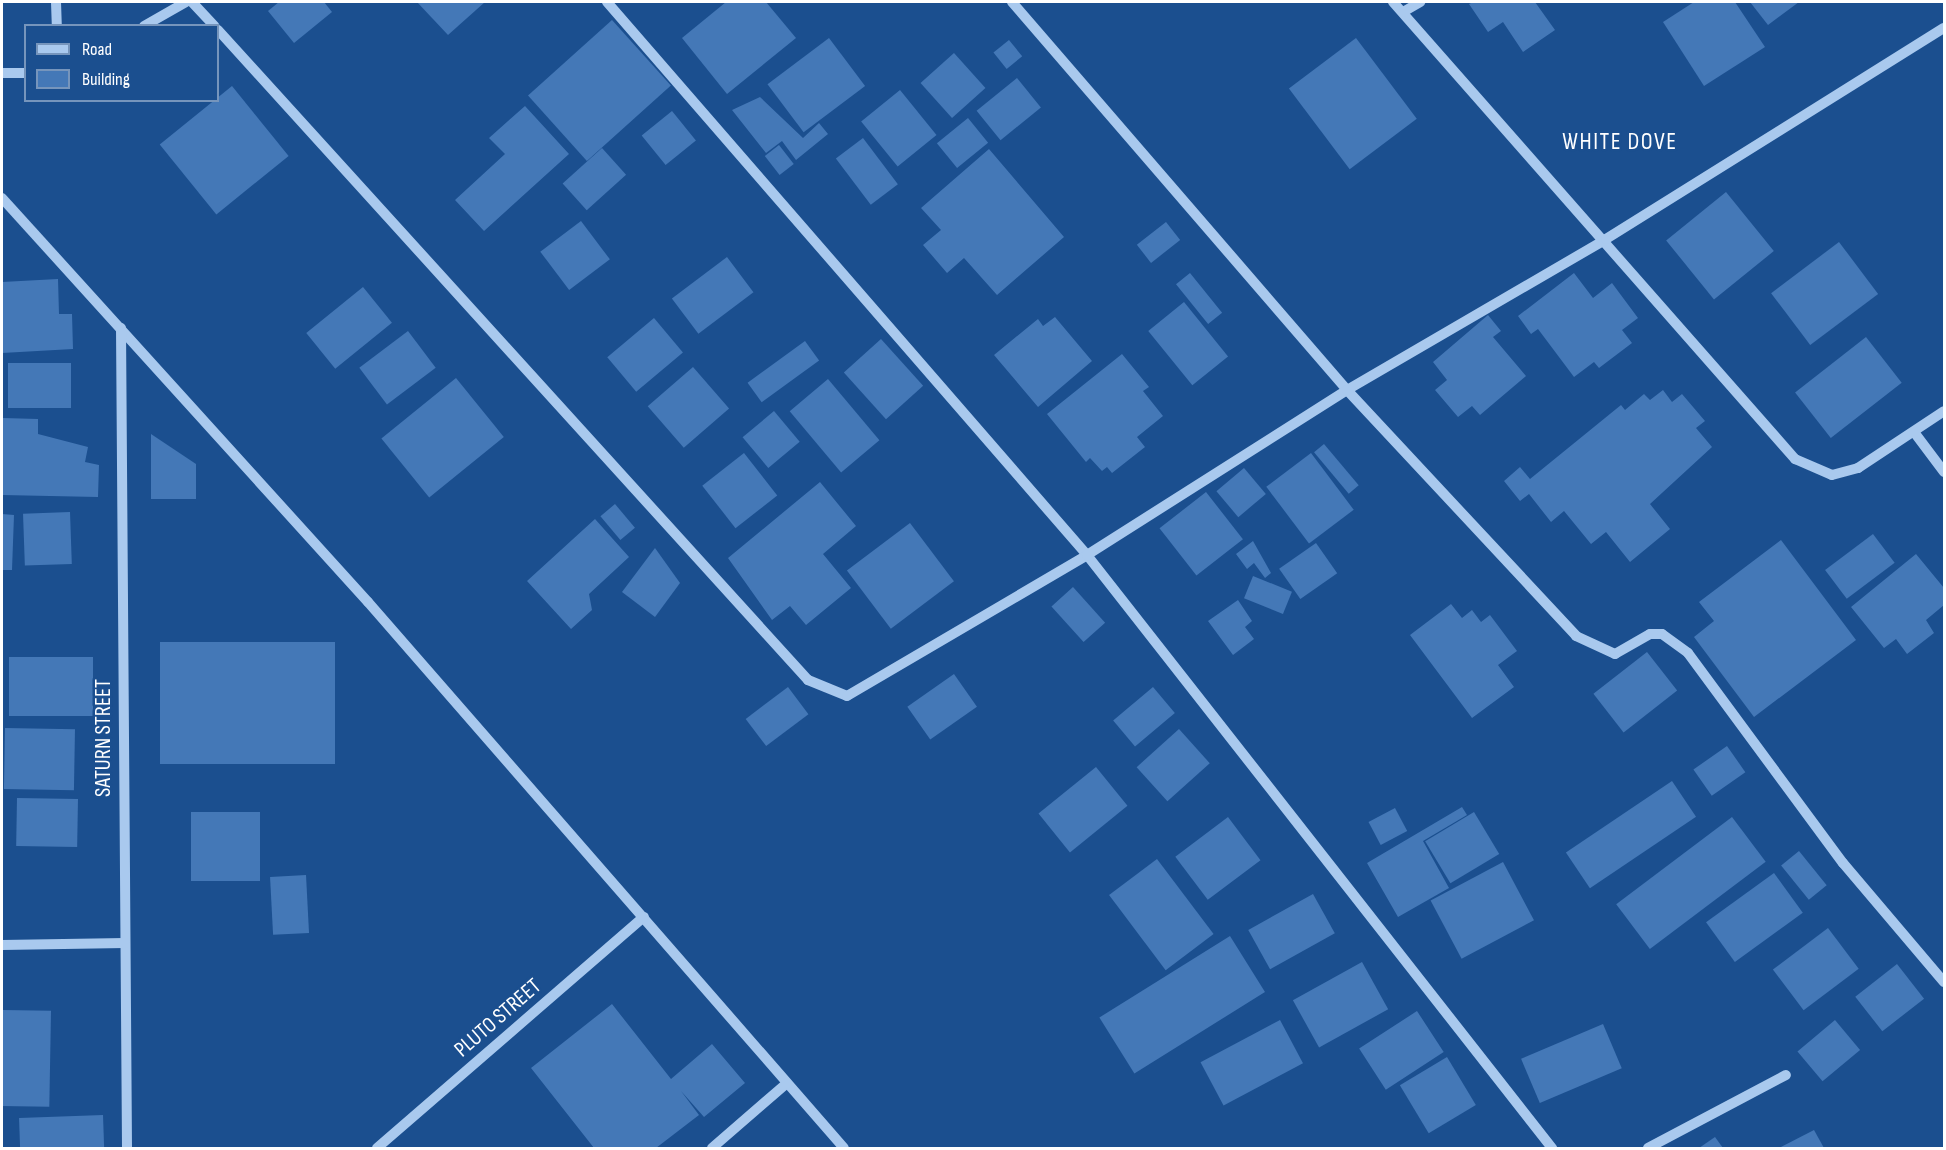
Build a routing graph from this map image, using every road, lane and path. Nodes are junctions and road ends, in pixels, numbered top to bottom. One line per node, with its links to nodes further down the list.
1 (56, 2): 9 (street)
2 (186, 2): 10 (street)
3 (192, 2): 11 (street)
4 (607, 2): 23 (street)
5 (1012, 2): 19 (street)
6 (1394, 2): 8 (street)
7 (1420, 2): 8 (street)
8 (1403, 12): 17 (street)
9 (57, 24)
10 (148, 24)
11 (212, 24)
12 (1944, 28): 17 (street)
13 (219, 31): 23 (street)
14 (2, 73): 15 (street)
15 (24, 73)
16 (2, 198): 18 (street)
17 (1606, 239): 19 (street); 21 (street)
18 (121, 328): 24 (street); 25 (street, SATURN STREET)
19 (1347, 390): 23 (street); 27 (street)
20 (1944, 411): 21 (street)
21 (1914, 432): 22 (street)
22 (1944, 472)
23 (1087, 555): 34 (street)
24 (644, 917): 29 (street); 31 (street, PLUTO STREET)
25 (125, 943): 26 (street); 30 (street, SATURN STREET)
26 (2, 945)
27 (1944, 982)
28 (1786, 1075): 35 (street)
29 (786, 1083): 32 (street); 33 (street)
30 (127, 1149)
31 (377, 1149)
32 (712, 1149)
33 (844, 1149)
34 (1552, 1149)
35 (1648, 1149)

